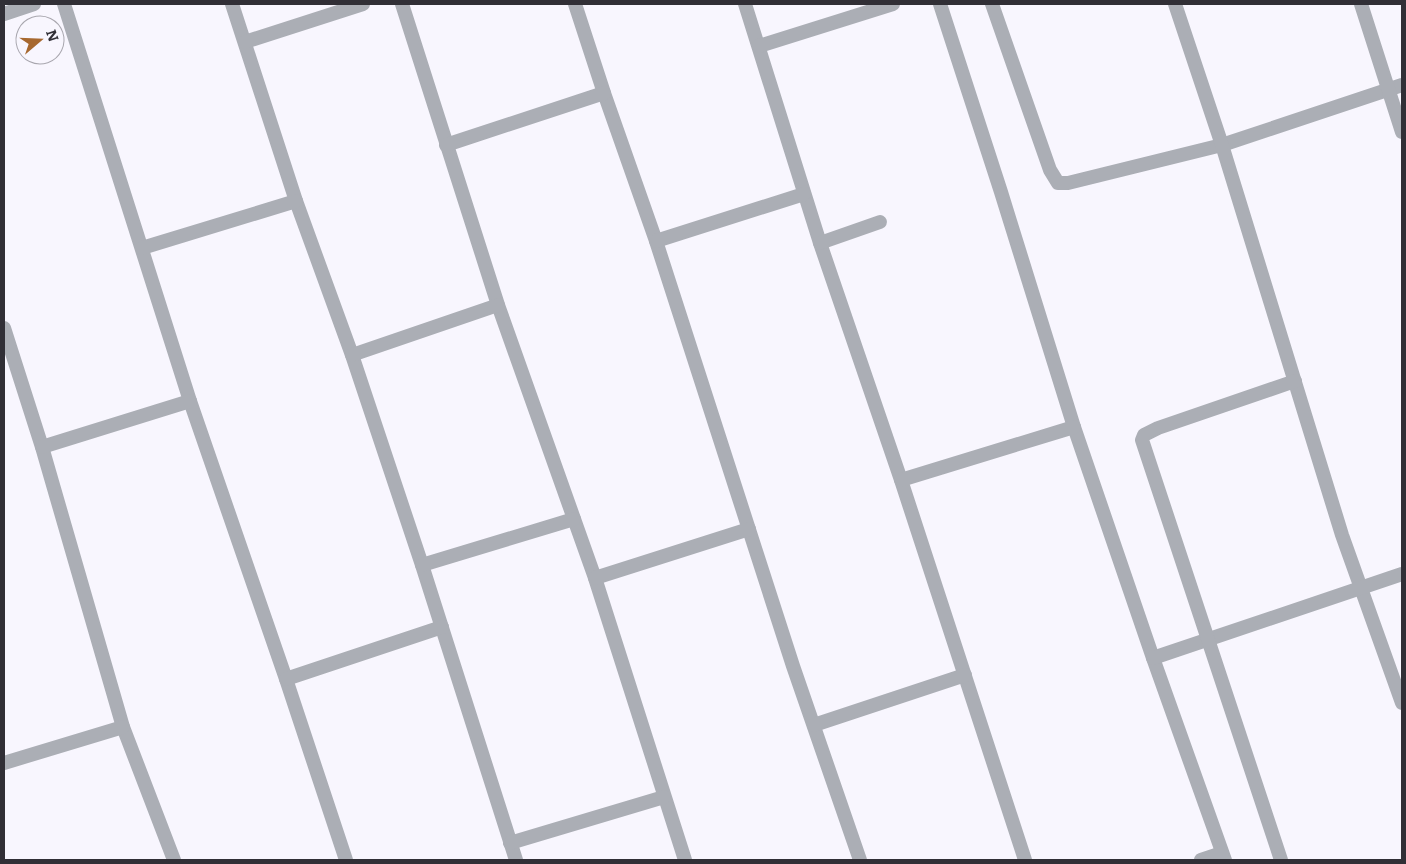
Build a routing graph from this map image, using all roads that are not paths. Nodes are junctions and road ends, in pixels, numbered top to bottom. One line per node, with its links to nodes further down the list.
1 (34, 4): 13 (street)
2 (64, 4): 26 (street)
3 (232, 4): 14 (street)
4 (363, 4): 14 (street)
5 (402, 4): 19 (street)
6 (575, 4): 17 (street)
7 (745, 4): 15 (street)
8 (893, 4): 15 (street)
9 (940, 4): 32 (street)
10 (992, 4): 20 (street)
11 (1175, 4): 20 (street)
12 (1361, 4): 16 (street)
13 (4, 14)
14 (245, 42): 22 (street)
15 (759, 46): 21 (street)
16 (1396, 87): 18 (street); 20 (street)
17 (604, 93): 19 (street); 24 (street)
18 (1402, 132)
19 (446, 145): 27 (street)
20 (1222, 145): 30 (street)
21 (804, 194): 24 (street); 25 (street)
22 (296, 200): 26 (street); 29 (street)
23 (880, 222): 25 (street)
24 (656, 242): 36 (street)
25 (820, 244): 34 (street)
26 (142, 248): 31 (street)
27 (498, 305): 29 (street); 35 (street)
28 (4, 328): 33 (street)
29 (352, 355): 37 (street)
30 (1295, 381): 40 (street); 42 (street)
31 (190, 400): 33 (street); 45 (street)
32 (1074, 426): 34 (street); 43 (street)
33 (42, 447): 48 (street)
34 (901, 480): 44 (street)
35 (574, 519): 37 (street); 39 (street)
36 (749, 529): 39 (street); 47 (street)
37 (422, 565): 41 (street)
38 (1402, 574): 40 (street)
39 (595, 578): 50 (street)
40 (1360, 588): 42 (street); 46 (street)
41 (442, 627): 45 (street); 51 (street)
42 (1207, 640): 43 (street); 60 (street)
43 (1153, 658): 52 (street)
44 (965, 675): 47 (street); 58 (street)
45 (286, 679): 54 (street)
46 (1402, 703)
47 (814, 726): 57 (street)
48 (123, 727): 49 (street); 53 (street)
49 (4, 763)
50 (664, 797): 51 (street); 56 (street)
51 (510, 843): 55 (street)
52 (1223, 856): 59 (street)
53 (174, 860)
54 (346, 860)
55 (516, 860)
56 (685, 860)
57 (860, 860)
58 (1025, 860)
59 (1201, 860)
60 (1281, 860)

